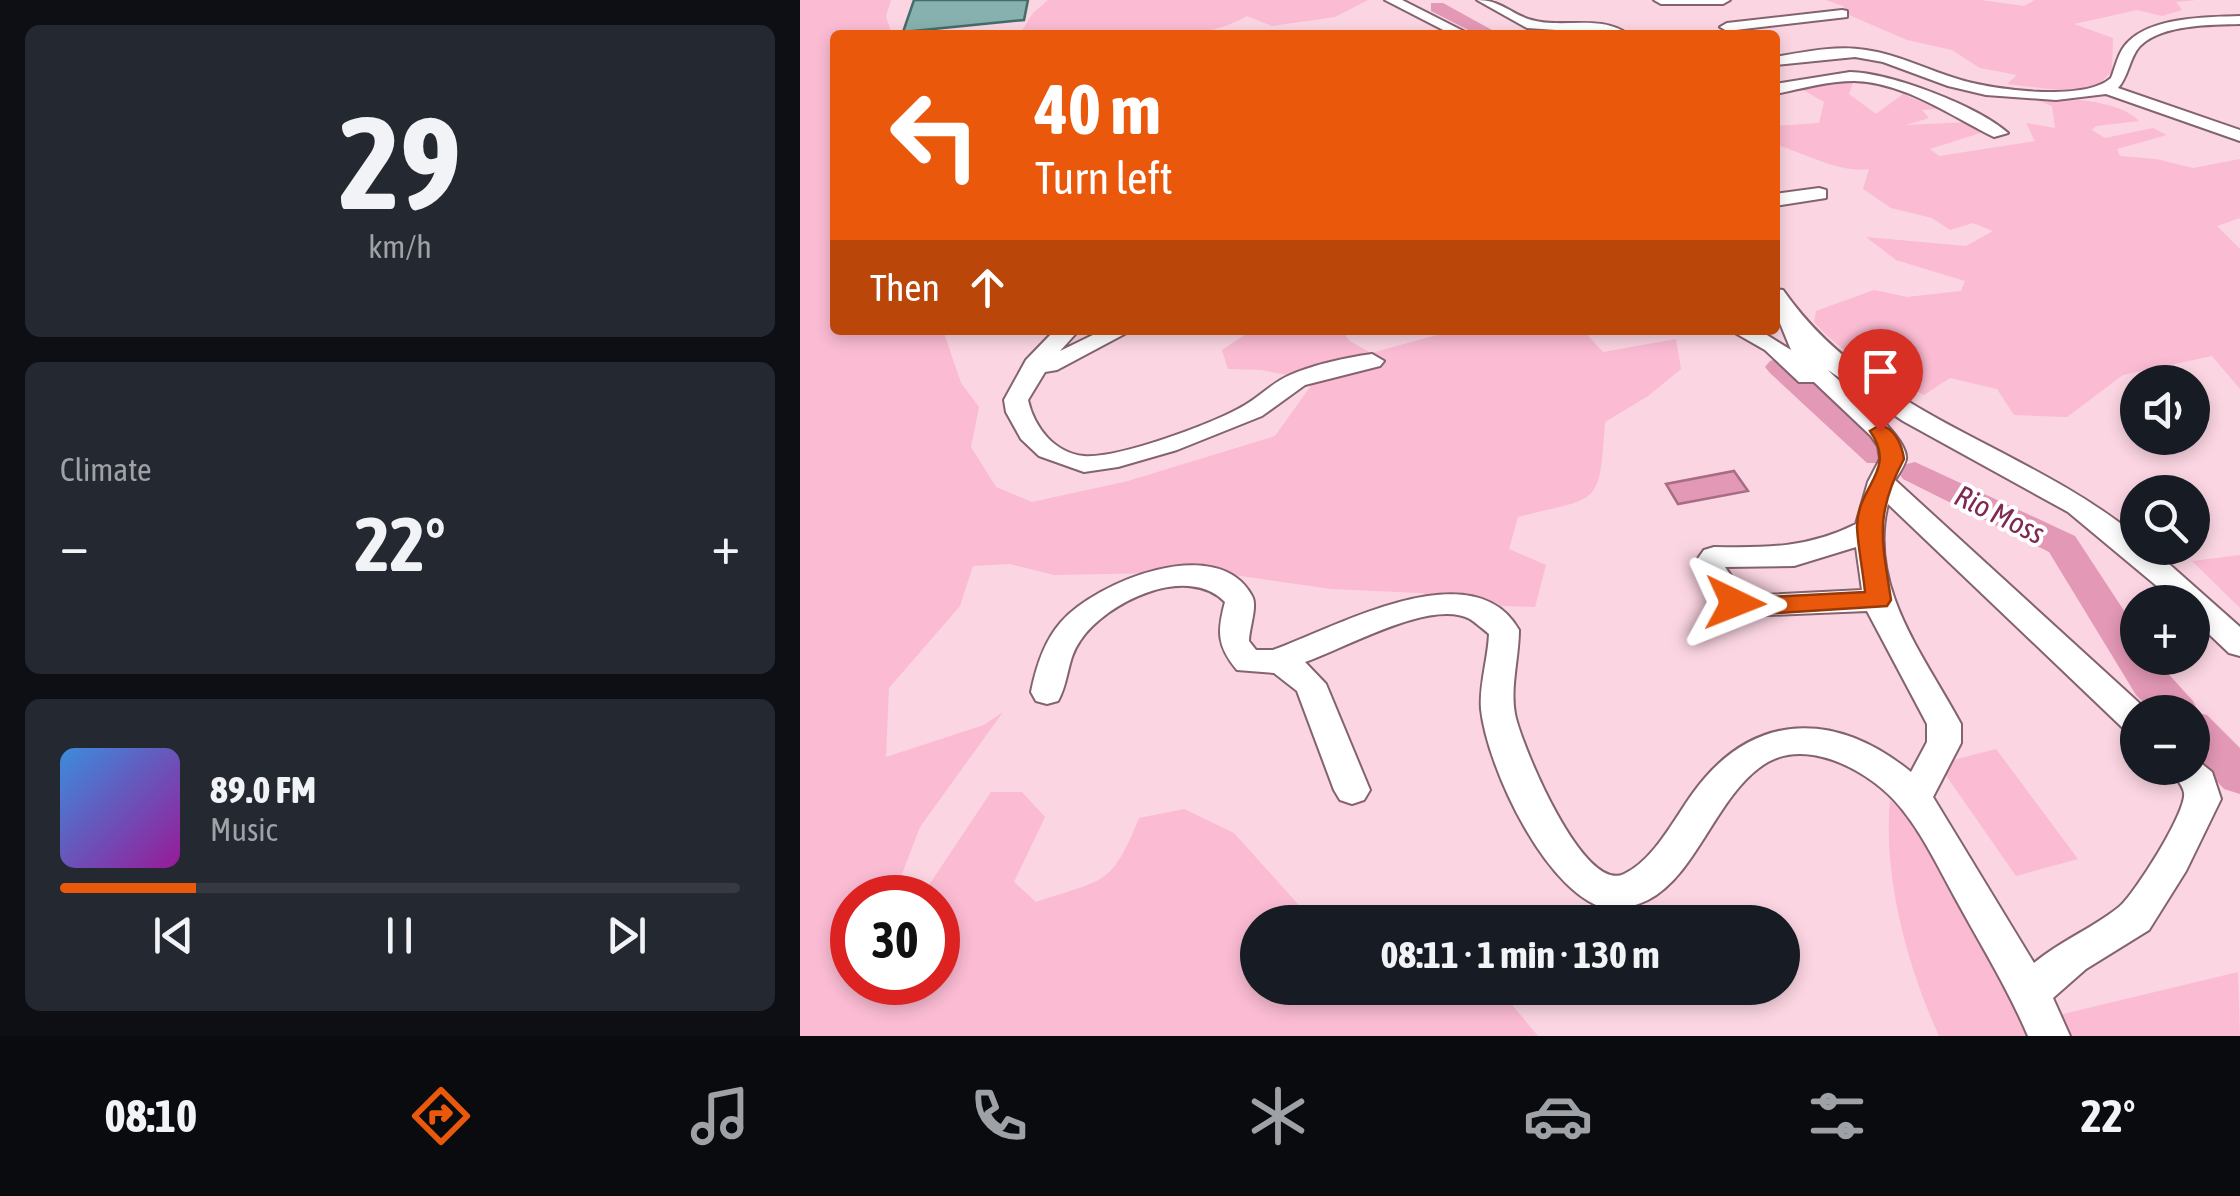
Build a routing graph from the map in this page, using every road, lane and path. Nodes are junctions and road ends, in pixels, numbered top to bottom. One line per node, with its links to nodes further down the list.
1 (1392, 0): 10 (street)
2 (1484, 0): 11 (street)
3 (1661, 0): 4 (street)
4 (1723, 0)
5 (1820, 0): 6 (street)
6 (1842, 14): 8 (street); 9 (street)
7 (2240, 20): 14 (street)
8 (1727, 26)
9 (1856, 27)
10 (1454, 30)
11 (1609, 30)
12 (1780, 60): 14 (street)
13 (1780, 87): 15 (street)
14 (2108, 90): 16 (street)
15 (2000, 133)
16 (2240, 136)
17 (1819, 194): 18 (street)
18 (1780, 199)
19 (1780, 304): 20 (street)
20 (1789, 321): 26 (street); 30 (street)
21 (1063, 335): 25 (street)
22 (1111, 335): 25 (street)
23 (1752, 335): 26 (street)
24 (1372, 361): 25 (street)
25 (1037, 366)
26 (1852, 410): 27 (street)
27 (1881, 482): 28 (street); 33 (street)
28 (1868, 530): 29 (street); 29 (street)
29 (1878, 600): 36 (street)
30 (2240, 645)
31 (1280, 660): 32 (street); 35 (street); 36 (street)
32 (1047, 692)
33 (2120, 705)
34 (2200, 785): 37 (street)
35 (1352, 790)
36 (1914, 799): 37 (street)
37 (2029, 992): 38 (street)
38 (2049, 1036)

